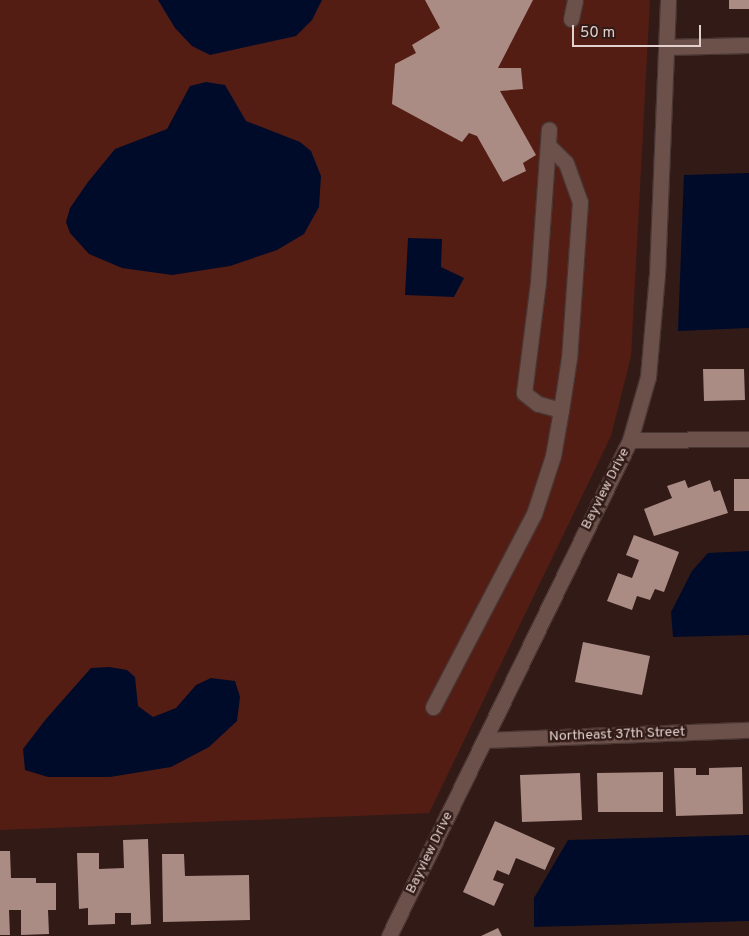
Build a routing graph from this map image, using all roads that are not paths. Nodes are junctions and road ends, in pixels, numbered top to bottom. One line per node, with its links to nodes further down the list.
1 (575, 0): 3 (street)
2 (668, 0): 5 (street, Bayview Drive)
3 (571, 19)
4 (749, 45): 5 (street)
5 (666, 47): 10 (street, Bayview Drive)
6 (549, 129): 7 (street)
7 (548, 144): 8 (street); 8 (street)
8 (561, 410): 11 (street)
9 (749, 439): 10 (street)
10 (630, 440): 13 (street, Bayview Drive)
11 (433, 706)
12 (749, 730): 13 (street, Northeast 37th Street)
13 (485, 740): 14 (street, Bayview Drive)
14 (389, 936)

